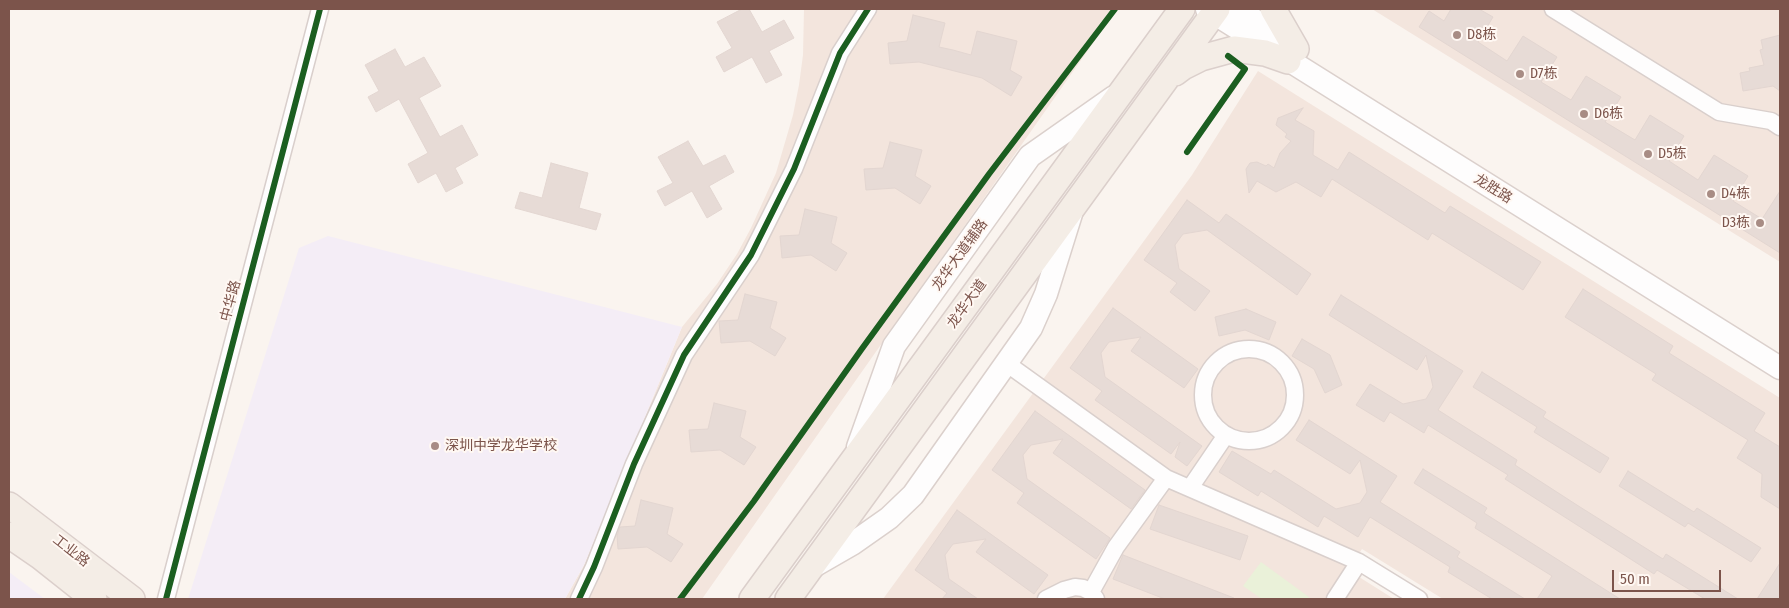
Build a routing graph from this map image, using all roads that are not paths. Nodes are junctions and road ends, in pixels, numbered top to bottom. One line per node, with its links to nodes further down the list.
1 (320, 9): 27 (street, 中华路)
2 (868, 9): 28 (street)
3 (1182, 9): 10 (main road, 龙华大道)
4 (1238, 9): 8 (main road, 龙胜路)
5 (1273, 9): 8 (main road)
6 (1554, 9): 11 (street)
7 (1212, 10): 8 (main road, 龙胜路); 9 (main road, 龙华大道)
8 (1292, 55): 9 (main road); 13 (main road, 龙胜路); 15 (main road, 龙胜路)
9 (1161, 84): 12 (main road, 龙华大道)
10 (1123, 91): 17 (main road, 龙华大道); 17 (main road, 龙华大道辅路)
11 (1780, 126)
12 (1074, 204): 14 (main road); 23 (main road, 龙华大道)
13 (1780, 350)
14 (1006, 363): 18 (street); 23 (main road)
15 (1780, 368)
16 (1226, 435): 16 (street); 19 (street)
17 (853, 461): 29 (main road, 龙华大道)
18 (1166, 478): 19 (street); 24 (street)
19 (1190, 488): 22 (street)
20 (9, 505): 26 (main road, 工业路)
21 (9, 535): 25 (main road, 工业路)
22 (1359, 562): 32 (street); 33 (street)
23 (811, 567): 30 (main road, 龙华大道)
24 (1093, 596): 31 (street)
25 (94, 599)
26 (132, 599)
27 (166, 599)
28 (579, 599)
29 (752, 599)
30 (788, 599)
31 (1046, 599)
32 (1336, 599)
33 (1419, 599)

